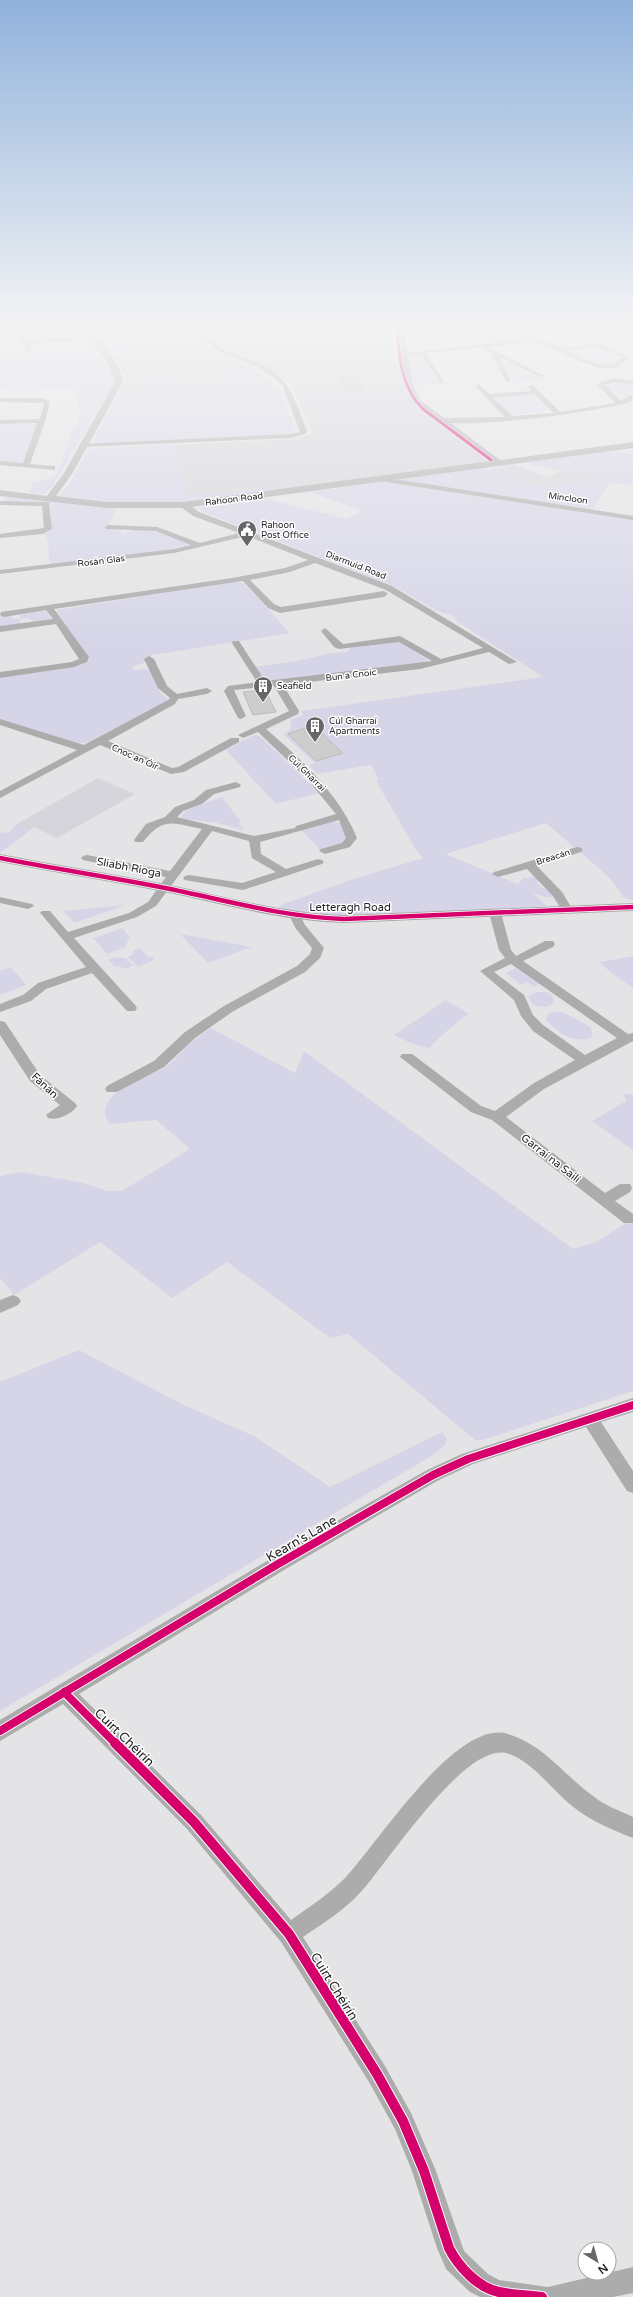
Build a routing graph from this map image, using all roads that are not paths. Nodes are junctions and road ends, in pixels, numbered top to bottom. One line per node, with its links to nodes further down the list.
1 (36, 435): 9 (street)
2 (89, 435): 6 (street)
3 (290, 435): 6 (street)
4 (460, 435): 8 (street)
5 (633, 445): 8 (street, Rahoon Road)
6 (83, 446): 13 (street)
7 (0, 463): 9 (street)
8 (498, 463): 11 (street, Rahoon Road)
9 (26, 466): 10 (street)
10 (52, 468)
11 (382, 479): 15 (street, Rahoon Road); 16 (street, Mincloon)
12 (1, 494): 13 (street, Rahoon Road)
13 (49, 499): 15 (street, Rahoon Road)
14 (0, 503): 19 (street)
15 (184, 505): 18 (street, Diarmuid Road)
16 (633, 518)
17 (109, 527): 20 (street)
18 (247, 534): 20 (street, Rosán Glas); 21 (street, Diarmuid Road)
19 (0, 536)
20 (201, 546): 22 (street, Rosán Glas)
21 (315, 560): 23 (street); 32 (street, Diarmuid Road)
22 (0, 572)
23 (244, 578): 24 (street); 25 (street)
24 (384, 594)
25 (49, 608): 27 (street); 28 (street)
26 (4, 614): 27 (street)
27 (22, 619): 28 (street); 29 (street)
28 (58, 621): 36 (street)
29 (0, 630)
30 (325, 631): 34 (street)
31 (236, 644): 38 (street)
32 (491, 649): 34 (street, Bun a Cnoic); 35 (street, Diarmuid Road)
33 (150, 659): 40 (street)
34 (440, 662): 37 (street, Bun a Cnoic)
35 (512, 662)
36 (0, 675)
37 (278, 684): 38 (street, Bun a Cnoic); 43 (street)
38 (263, 685): 41 (street, Bun a Cnoic)
39 (207, 691): 40 (street, Cnoc an Óir)
40 (175, 698): 44 (street, Cnoc an Óir)
41 (241, 716)
42 (0, 722): 45 (street)
43 (260, 729): 44 (street, Cnoc an Óir); 48 (street, Cul Gharrai)
44 (100, 741): 45 (street, Cnoc an Óir)
45 (86, 749): 47 (street, Cnoc an Óir)
46 (236, 785): 49 (street)
47 (2, 792)
48 (342, 816): 51 (street); 54 (street, Cul Gharrai)
49 (169, 819): 50 (street); 52 (street)
50 (209, 827): 51 (street); 61 (street, Sliabh Rioga)
51 (254, 839): 59 (street)
52 (139, 840)
53 (577, 850): 58 (street, Breacán)
54 (325, 851)
55 (0, 858): 63 (street, Letteragh Road)
56 (87, 858): 61 (street, Sliabh Rioga)
57 (318, 862): 59 (street)
58 (529, 864): 60 (street, Breacán); 67 (street, Breacán)
59 (285, 873): 62 (street)
60 (498, 874)
61 (172, 875): 63 (street, Sliabh Rioga)
62 (189, 878)
63 (163, 888): 70 (street, Letteragh Road); 71 (street)
64 (0, 900): 65 (street)
65 (28, 906)
66 (633, 907): 67 (street, Letteragh Road)
67 (567, 910): 69 (street, Letteragh Road)
68 (46, 913): 71 (street)
69 (495, 913): 70 (street, Letteragh Road); 73 (street)
70 (296, 917): 81 (street)
71 (66, 937): 74 (street)
72 (549, 944): 73 (street)
73 (513, 960): 78 (street); 80 (street)
74 (94, 968): 75 (street); 76 (street)
75 (0, 1008)
76 (131, 1008)
77 (0, 1025): 82 (street, Fánán)
78 (630, 1038): 80 (street)
79 (407, 1057): 83 (street, Garraí na Sailí)
80 (585, 1061): 83 (street)
81 (112, 1089)
82 (53, 1115)
83 (497, 1116): 85 (street, Garraí na Sailí)
84 (625, 1188): 85 (street)
85 (605, 1200): 86 (street, Garraí na Sailí)
86 (629, 1219)
87 (633, 1405): 88 (street, Kearn's Lane)
88 (590, 1419): 89 (street); 90 (street, Kearn's Lane)
89 (633, 1486)
90 (64, 1692): 91 (street, Kearn's Lane); 93 (street, Cuirt Chéirín)
91 (0, 1731)
92 (633, 1828): 93 (street)
93 (288, 1934): 95 (street, Cuirt Chéirín)
94 (633, 2280): 96 (street)
95 (542, 2297)
96 (554, 2297)

